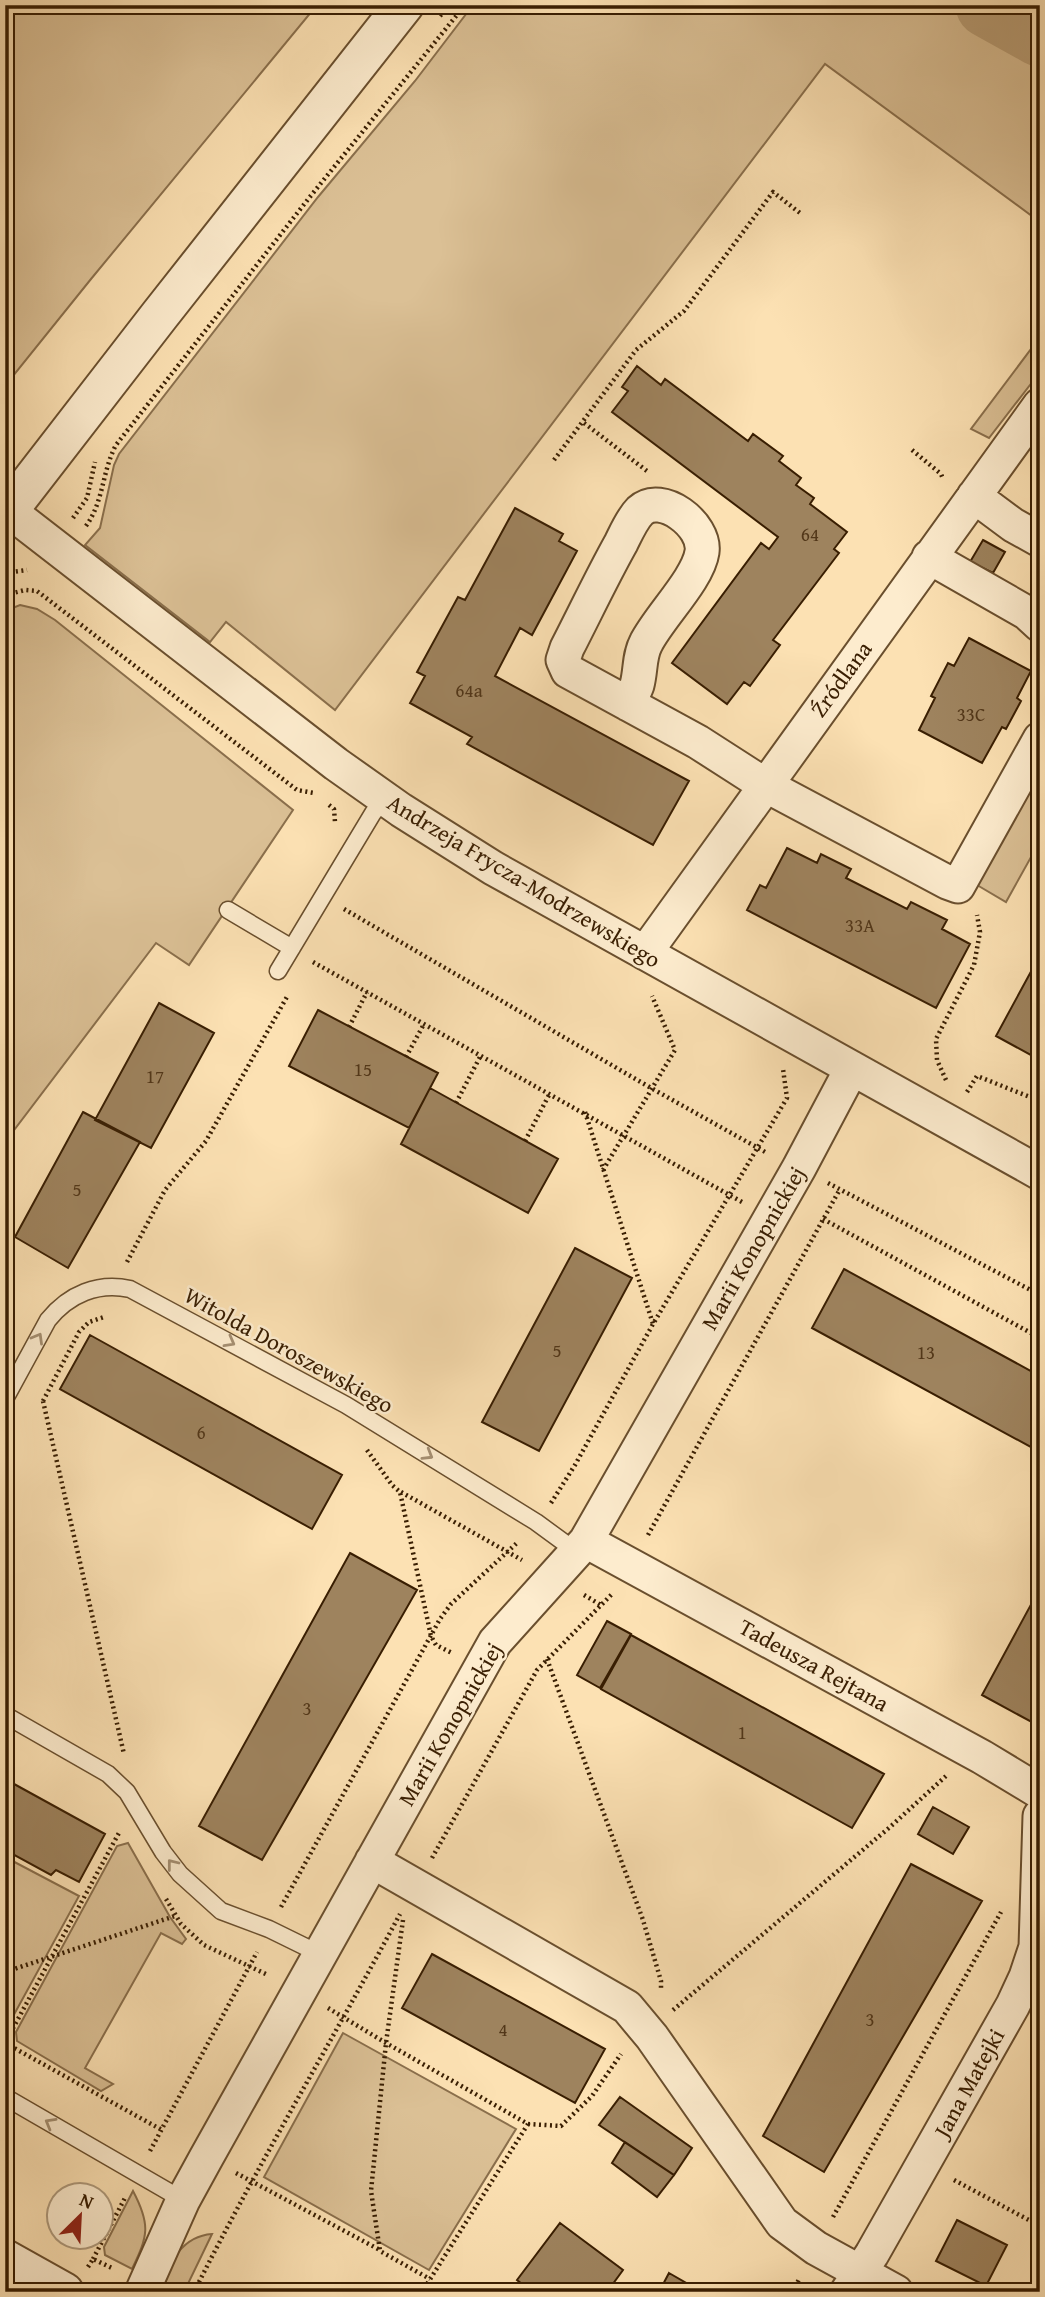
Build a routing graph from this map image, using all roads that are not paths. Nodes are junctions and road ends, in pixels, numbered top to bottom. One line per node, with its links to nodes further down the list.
1 (404, 5): 4 (street)
2 (1040, 405): 3 (street, Źródlana)
3 (959, 491): 5 (street); 6 (street, Źródlana)
4 (7, 513): 11 (street, Andrzeja Frycza-Modrzewskiego)
5 (1040, 540)
6 (929, 557): 7 (street); 10 (street, Źródlana)
7 (1040, 625)
8 (628, 704): 8 (street); 10 (street)
9 (1040, 740): 10 (street)
10 (765, 785): 14 (street, Źródlana)
11 (384, 799): 13 (lane); 14 (street, Andrzeja Frycza-Modrzewskiego)
12 (228, 910): 13 (lane)
13 (292, 948): 15 (lane)
14 (645, 953): 16 (street, Andrzeja Frycza-Modrzewskiego)
15 (278, 971)
16 (852, 1068): 17 (street, Andrzeja Frycza-Modrzewskiego); 19 (street, Marii Konopnickiej)
17 (1040, 1173)
18 (5, 1399): 19 (lane, Witolda Doroszewskiego, one-way to 19)
19 (573, 1556): 21 (street, Tadeusza Rejtana); 23 (street, Marii Konopnickiej)
20 (5, 1715): 24 (lane, one-way to 20)
21 (1040, 1792)
22 (1040, 1816): 28 (street, Jana Matejki)
23 (372, 1861): 24 (street, Marii Konopnickiej); 28 (street)
24 (320, 1954): 26 (street, Marii Konopnickiej)
25 (5, 2097): 26 (lane, one-way to 25)
26 (183, 2200): 30 (street, Marii Konopnickiej)
27 (5, 2259): 29 (street)
28 (853, 2282): 31 (street)
29 (64, 2292)
30 (142, 2292)
31 (896, 2292)

